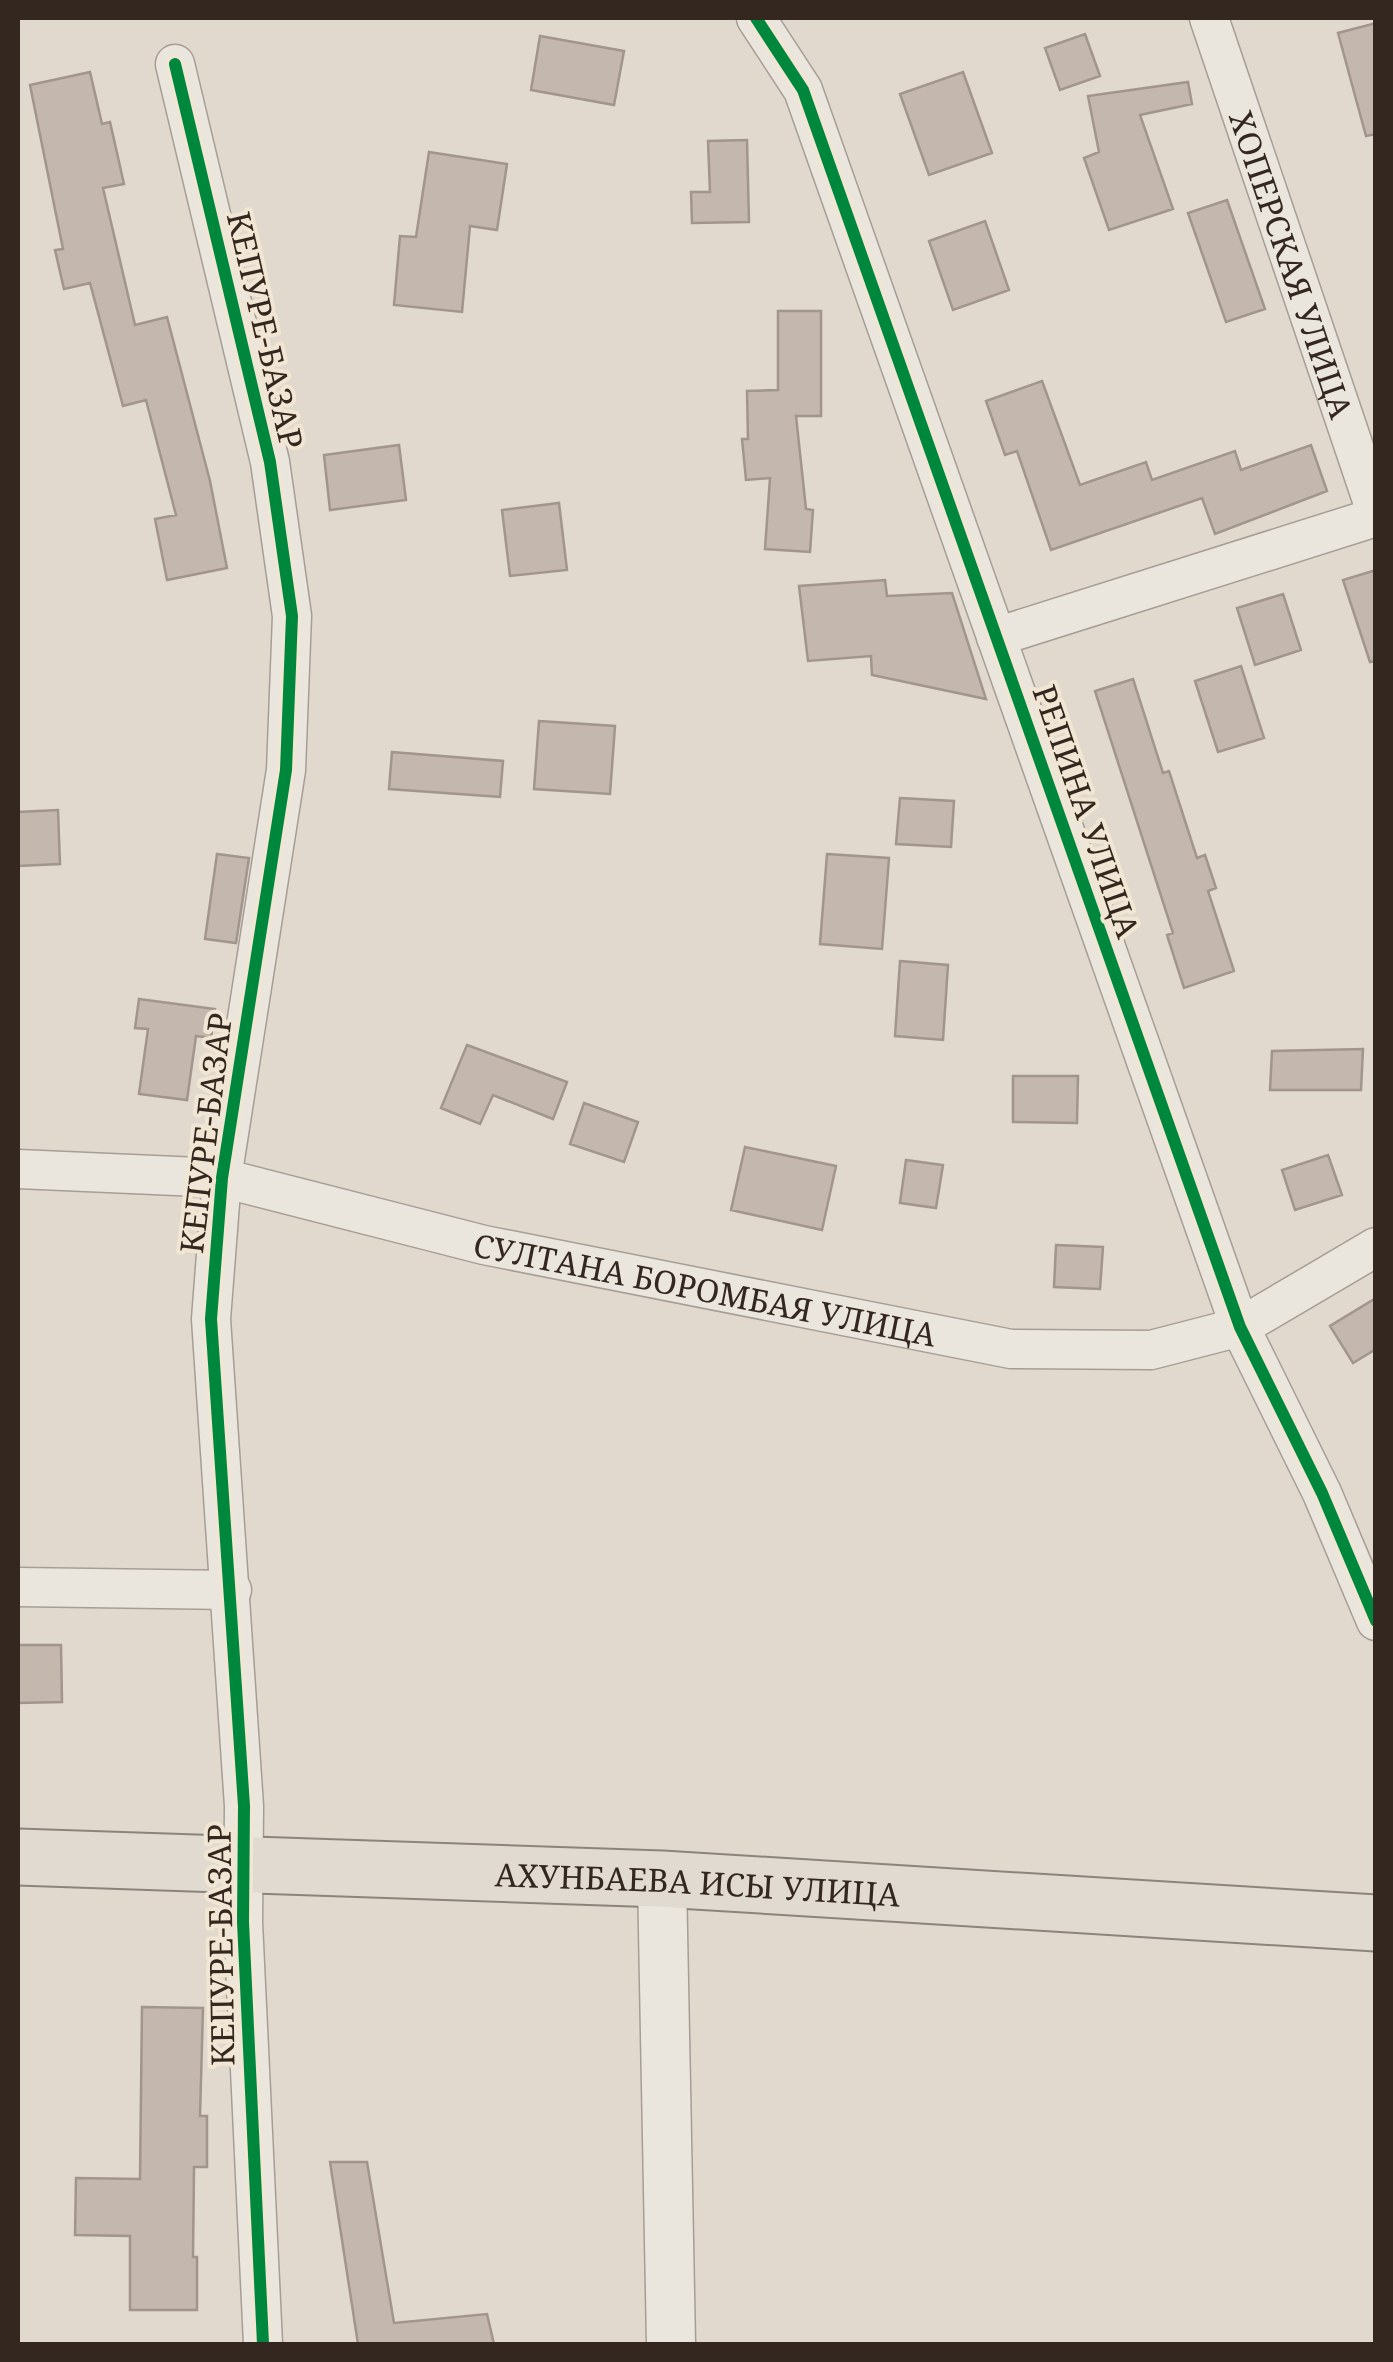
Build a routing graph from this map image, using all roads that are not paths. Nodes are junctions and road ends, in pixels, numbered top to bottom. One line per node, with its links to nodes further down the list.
1 (756, 18): 5 (street, РЕПИНА УЛИЦА)
2 (1209, 18): 4 (street, ХОПЕРСКАЯ УЛИЦА)
3 (174, 64): 7 (street, КЕПУРЕ-БАЗАР)
4 (1376, 514): 5 (street, ХОПЕРСКАЯ УЛИЦА)
5 (996, 637): 9 (street, РЕПИНА УЛИЦА)
6 (18, 1169): 7 (street, СУЛТАНА БОРОМБАЯ УЛИЦА)
7 (222, 1178): 9 (street, СУЛТАНА БОРОМБАЯ УЛИЦА); 11 (street, КЕПУРЕ-БАЗАР)
8 (1376, 1247): 9 (street, СУЛТАНА БОРОМБАЯ УЛИЦА)
9 (1240, 1327): 12 (street, РЕПИНА УЛИЦА)
10 (18, 1587): 11 (street)
11 (232, 1590): 14 (street, КЕПУРЕ-БАЗАР)
12 (1376, 1621)
13 (18, 1857): 14 (main road, АХУНБАЕВА ИСЫ УЛИЦА)
14 (245, 1863): 15 (main road, АХУНБАЕВА ИСЫ УЛИЦА); 17 (street, КЕПУРЕ-БАЗАР)
15 (662, 1879): 16 (main road, АХУНБАЕВА ИСЫ УЛИЦА); 18 (street)
16 (1376, 1923)
17 (263, 2344)
18 (672, 2344)

